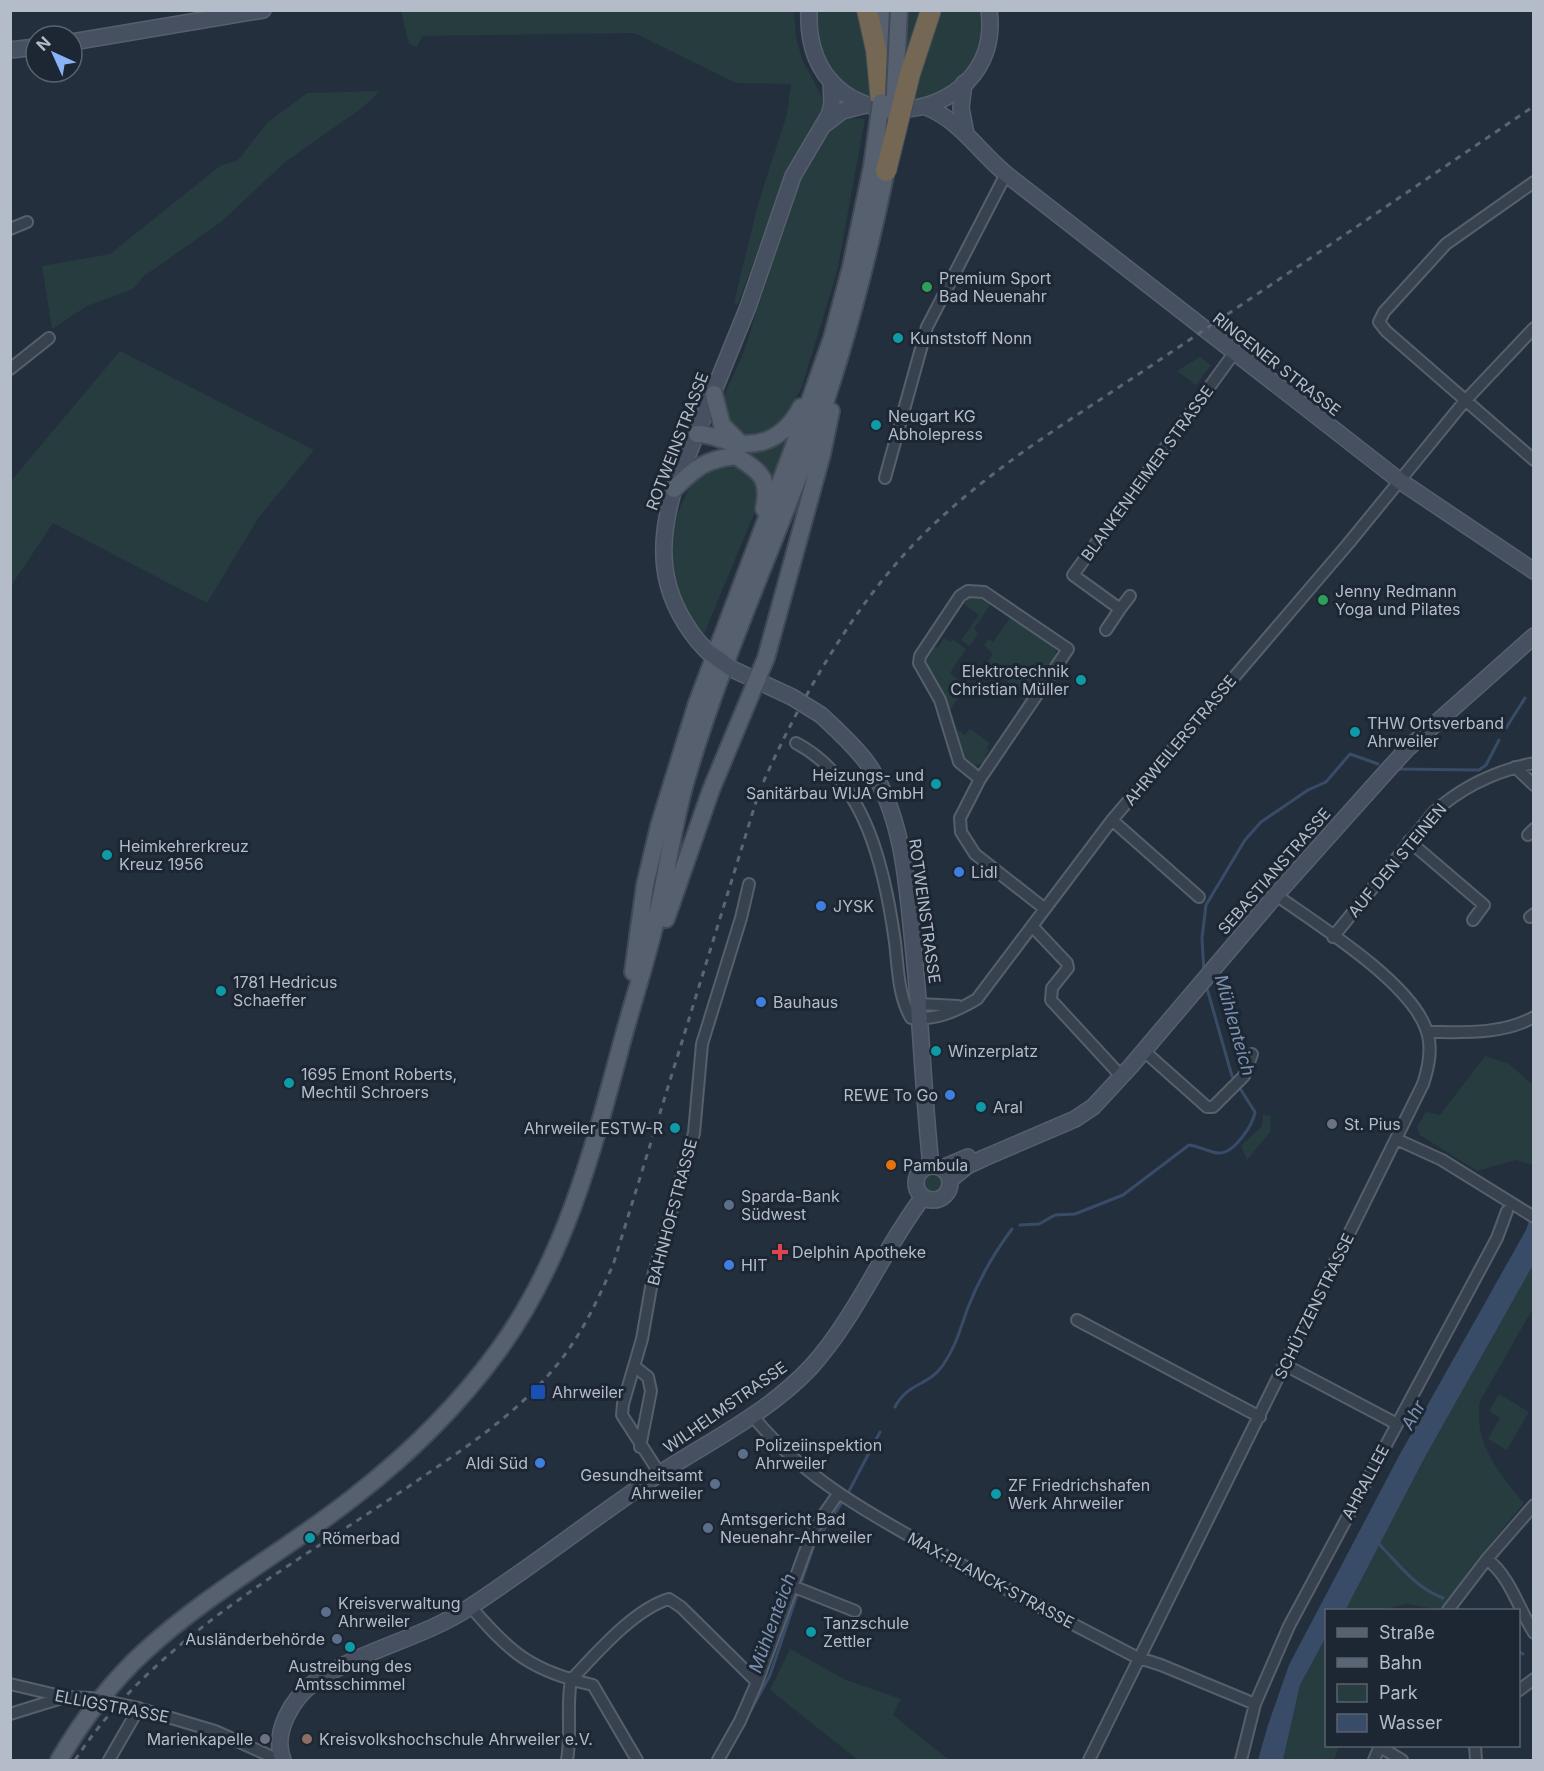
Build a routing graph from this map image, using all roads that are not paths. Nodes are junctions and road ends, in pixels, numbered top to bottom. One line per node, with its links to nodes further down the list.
1 (263, 10): 8 (main road)
2 (808, 10): 9 (main road)
3 (867, 10): 11 (highway)
4 (886, 10): 11 (main road)
5 (899, 10): 15 (main road, bridge)
6 (931, 10): 15 (highway, bridge)
7 (989, 10): 10 (main road)
8 (84, 40)
9 (831, 81): 11 (main road); 13 (main road, ROTWEINSTRASSE)
10 (964, 83): 12 (main road); 14 (main road)
11 (873, 104): 12 (main road); 13 (main road); 15 (main road, bridge)
12 (926, 107): 14 (main road, RINGENER STRASSE)
13 (823, 126): 26 (main road, ROTWEINSTRASSE)
14 (966, 134): 16 (main road, RINGENER STRASSE)
15 (879, 169): 22 (main road); 24 (main road)
16 (1006, 174): 23 (main road, RINGENER STRASSE); 31 (street)
17 (1533, 182): 27 (street)
18 (27, 222): 19 (street)
19 (10, 229)
20 (1533, 328): 27 (street, AHRWEILERSTRASSE)
21 (49, 338): 25 (street)
22 (845, 341): 40 (main road); 58 (main road)
23 (1234, 353): 32 (main road, RINGENER STRASSE); 37 (street, BLANKENHEIMER STRASSE)
24 (823, 365): 29 (main road); 34 (main road)
25 (10, 369)
26 (714, 394): 28 (main road, ROTWEINSTRASSE); 29 (main road)
27 (1464, 402): 30 (street); 32 (street, AHRWEILERSTRASSE)
28 (697, 434): 29 (main road); 33 (main road, ROTWEINSTRASSE)
29 (739, 450): 33 (main road); 34 (main road)
30 (1533, 460)
31 (885, 478)
32 (1400, 481): 35 (main road, RINGENER STRASSE); 46 (street, AHRWEILERSTRASSE)
33 (674, 489): 40 (main road, ROTWEINSTRASSE, bridge)
34 (754, 550): 58 (main road)
35 (1533, 571)
36 (1130, 596): 37 (street)
37 (1120, 609): 38 (street)
38 (1106, 630)
39 (1533, 636): 49 (main road, SEBASTIANSTRASSE)
40 (758, 681): 55 (main road, ROTWEINSTRASSE, bridge); 58 (main road)
41 (796, 743): 55 (street, ROTWEINSTRASSE)
42 (1533, 763): 43 (street, AUF DEN STEINEN)
43 (1515, 767): 45 (street); 47 (street, AUF DEN STEINEN)
44 (980, 779): 44 (street); 51 (street)
45 (1533, 785)
46 (1112, 820): 50 (street); 51 (street, AHRWEILERSTRASSE)
47 (1409, 841): 52 (street); 54 (street, AUF DEN STEINEN)
48 (749, 884): 69 (street, BAHNHOFSTRASSE)
49 (1276, 895): 54 (street, SCHÜTZENSTRASSE); 59 (main road, SEBASTIANSTRASSE)
50 (1199, 897)
51 (1045, 909): 53 (street, AHRWEILERSTRASSE)
52 (1473, 920)
53 (1032, 926): 55 (street, AHRWEILERSTRASSE); 61 (street)
54 (1333, 937): 57 (street, SCHÜTZENSTRASSE)
55 (920, 1012): 63 (main road, ROTWEINSTRASSE)
56 (1533, 1017): 57 (street)
57 (1427, 1032): 62 (street, SCHÜTZENSTRASSE)
58 (623, 1041): 95 (main road)
59 (1144, 1051): 60 (street); 61 (main road, SEBASTIANSTRASSE)
60 (1252, 1054)
61 (1122, 1077): 63 (main road, SEBASTIANSTRASSE)
62 (1396, 1139): 66 (street); 68 (street, SCHÜTZENSTRASSE)
63 (941, 1171): 64 (main road); 64 (main road)
64 (923, 1197): 70 (main road, WILHELMSTRASSE)
65 (1508, 1212): 72 (street, AHRALLEE)
66 (1533, 1217)
67 (1077, 1320): 71 (street)
68 (1285, 1365): 71 (street, SCHÜTZENSTRASSE); 72 (street)
69 (634, 1366): 73 (street, BAHNHOFSTRASSE); 73 (street)
70 (752, 1415): 74 (main road, WILHELMSTRASSE); 75 (street, MAX-PLANCK-STRASSE)
71 (1260, 1417): 83 (street, SCHÜTZENSTRASSE)
72 (1396, 1424): 90 (street, AHRALLEE)
73 (640, 1447): 74 (street, BAHNHOFSTRASSE)
74 (660, 1474): 79 (main road, WILHELMSTRASSE)
75 (842, 1497): 78 (street); 83 (street, MAX-PLANCK-STRASSE)
76 (1533, 1505): 77 (street)
77 (1487, 1559): 80 (street); 82 (street)
78 (797, 1588): 81 (street); 86 (street)
79 (471, 1607): 85 (street); 97 (main road, WILHELMSTRASSE)
80 (1450, 1609)
81 (855, 1611)
82 (1533, 1633)
83 (1140, 1659): 90 (street, MAX-PLANCK-STRASSE); 101 (street, SCHÜTZENSTRASSE)
84 (1533, 1679): 88 (street)
85 (571, 1680): 86 (street); 98 (street); 99 (street)
86 (757, 1682): 100 (street)
87 (10, 1684): 89 (street, ELLIGSTRASSE)
88 (1520, 1689)
89 (65, 1697): 91 (street, ELLIGSTRASSE, bridge); 92 (street)
90 (1255, 1704): 102 (street, AHRALLEE)
91 (137, 1708): 96 (street); 97 (street, ELLIGSTRASSE)
92 (10, 1714)
93 (1380, 1747): 103 (street)
94 (1381, 1747): 104 (street)
95 (59, 1761)
96 (109, 1761)
97 (281, 1761)
98 (567, 1761)
99 (637, 1761)
100 (718, 1761)
101 (1089, 1761)
102 (1241, 1761)
103 (1374, 1761)
104 (1402, 1761)

